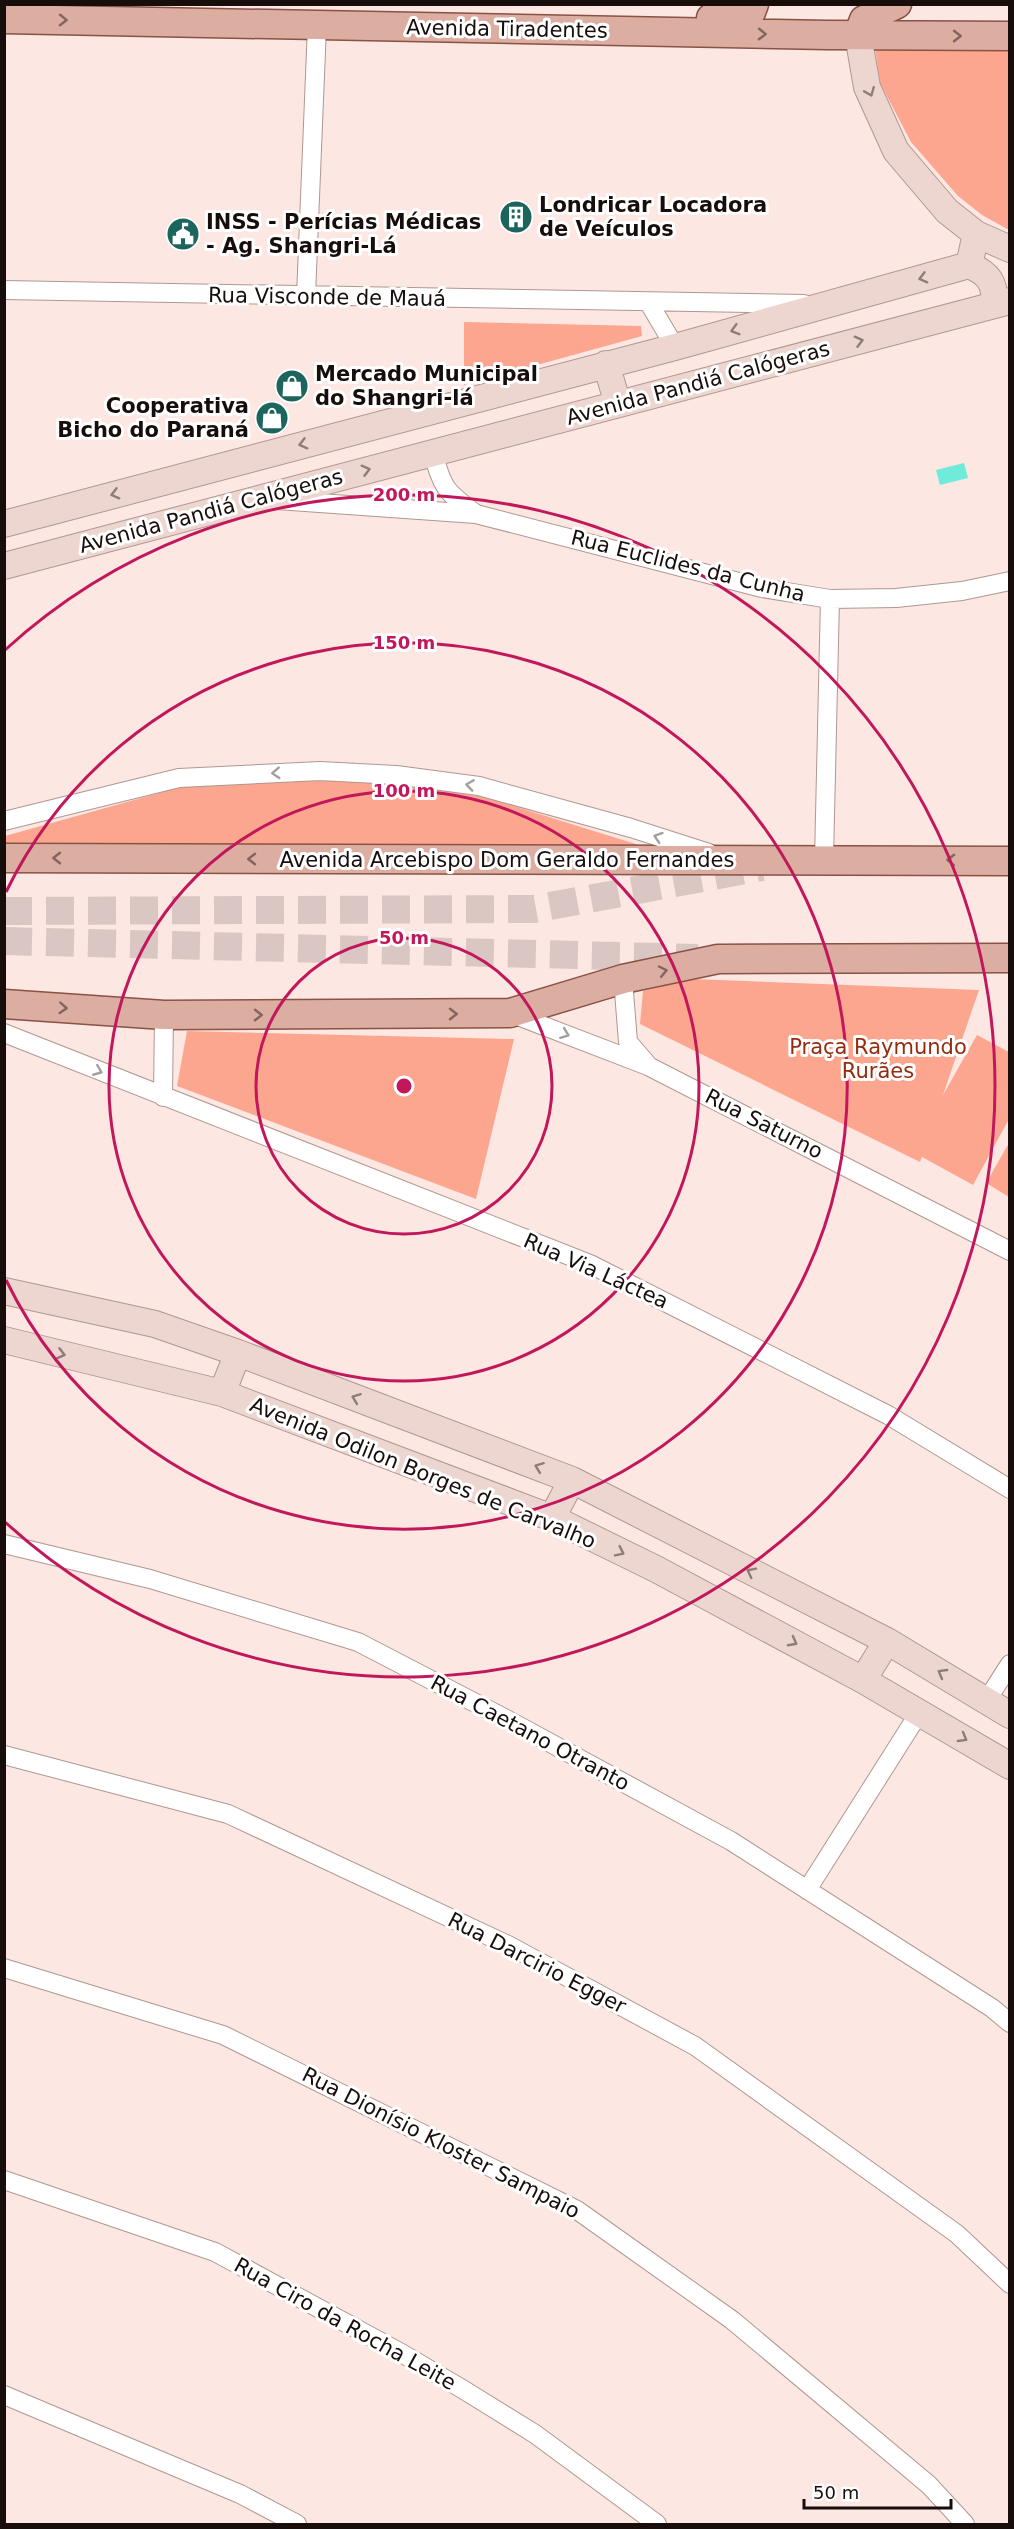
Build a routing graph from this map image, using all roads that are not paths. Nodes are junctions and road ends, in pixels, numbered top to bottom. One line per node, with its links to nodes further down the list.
1 (396, 4): 5 (main road)
2 (754, 4): 7 (main road)
3 (897, 4): 8 (main road)
4 (21, 14): 5 (main road, Avenida Tiradentes, one-way to 5)
5 (256, 24): 6 (main road, Avenida Tiradentes)
6 (317, 26): 7 (main road, Avenida Tiradentes); 14 (street)
7 (542, 29): 8 (main road, Avenida Tiradentes, one-way to 8)
8 (858, 36): 9 (main road, Avenida Tiradentes, one-way to 9); 10 (street, one-way to 10)
9 (1010, 36)
10 (976, 234): 11 (street); 12 (street)
11 (1010, 249)
12 (969, 265): 16 (street); 17 (street, Avenida Pandiá Calógeras, one-way to 17)
13 (4, 290): 14 (street, Rua Visconde de Mauá)
14 (306, 296): 15 (street, Rua Visconde de Mauá)
15 (649, 303): 17 (street, Rua Visconde de Mauá); 18 (street)
16 (1002, 303): 20 (street, Avenida Pandiá Calógeras, one-way to 16)
17 (824, 304): 18 (street, Avenida Pandiá Calógeras, one-way to 18)
18 (675, 347): 19 (street, Avenida Pandiá Calógeras)
19 (606, 364): 20 (street); 24 (street, Avenida Pandiá Calógeras, one-way to 24)
20 (618, 404): 21 (street, Avenida Pandiá Calógeras)
21 (433, 452): 22 (street, Avenida Pandiá Calógeras, one-way to 21); 23 (street, Rua Euclides da Cunha)
22 (261, 499): 23 (street, Rua Euclides da Cunha); 25 (street, Avenida Pandiá Calógeras)
23 (476, 514): 27 (street, Rua Euclides da Cunha)
24 (5, 523): 25 (street)
25 (10, 564)
26 (1010, 581): 27 (street, Rua Euclides da Cunha)
27 (830, 599): 30 (street)
28 (4, 821): 31 (street, one-way to 28)
29 (4, 858): 31 (main road, Avenida Arcebispo Dom Geraldo Fernandes, one-way to 29)
30 (824, 859): 31 (main road, Avenida Arcebispo Dom Geraldo Fernandes); 32 (main road, Avenida Arcebispo Dom Geraldo Fernandes, one-way to 30)
31 (734, 861)
32 (1010, 861)
33 (1010, 958): 34 (main road, one-way to 33)
34 (623, 979): 36 (main road); 39 (street)
35 (4, 1004): 37 (main road, one-way to 37)
36 (510, 1013): 37 (main road, one-way to 36); 39 (street, Rua Saturno, one-way to 39)
37 (165, 1015): 40 (street)
38 (4, 1033): 40 (street, Rua Via Láctea, one-way to 40)
39 (648, 1066): 41 (street, Rua Saturno)
40 (163, 1097): 47 (street, Rua Via Láctea)
41 (1010, 1251)
42 (4, 1291): 44 (street, Avenida Odilon Borges de Carvalho)
43 (4, 1340): 45 (street, Avenida Odilon Borges de Carvalho, one-way to 45)
44 (238, 1353): 45 (street); 46 (street, Avenida Odilon Borges de Carvalho, one-way to 44)
45 (222, 1393): 48 (street, Avenida Odilon Borges de Carvalho)
46 (572, 1480): 48 (street); 50 (street, Avenida Odilon Borges de Carvalho, one-way to 46)
47 (1010, 1490)
48 (552, 1518): 52 (street, Avenida Odilon Borges de Carvalho, one-way to 52)
49 (4, 1544): 58 (street, Rua Caetano Otranto)
50 (887, 1641): 52 (street); 53 (street, Avenida Odilon Borges de Carvalho, one-way to 50)
51 (1010, 1664): 53 (street)
52 (862, 1680): 54 (street, Avenida Odilon Borges de Carvalho)
53 (987, 1700): 55 (street, Avenida Odilon Borges de Carvalho)
54 (919, 1713): 57 (street, Avenida Odilon Borges de Carvalho, one-way to 57); 58 (street)
55 (1010, 1715)
56 (4, 1755): 62 (street, Rua Darcirio Egger)
57 (1010, 1766)
58 (807, 1890): 60 (street, Rua Caetano Otranto)
59 (4, 1968): 66 (street, Rua Dionísio Kloster Sampaio)
60 (1010, 2023)
61 (4, 2180): 65 (street, Rua Ciro da Rocha Leite)
62 (1010, 2284)
63 (4, 2395): 64 (street)
64 (297, 2524)
65 (657, 2524)
66 (965, 2524)

